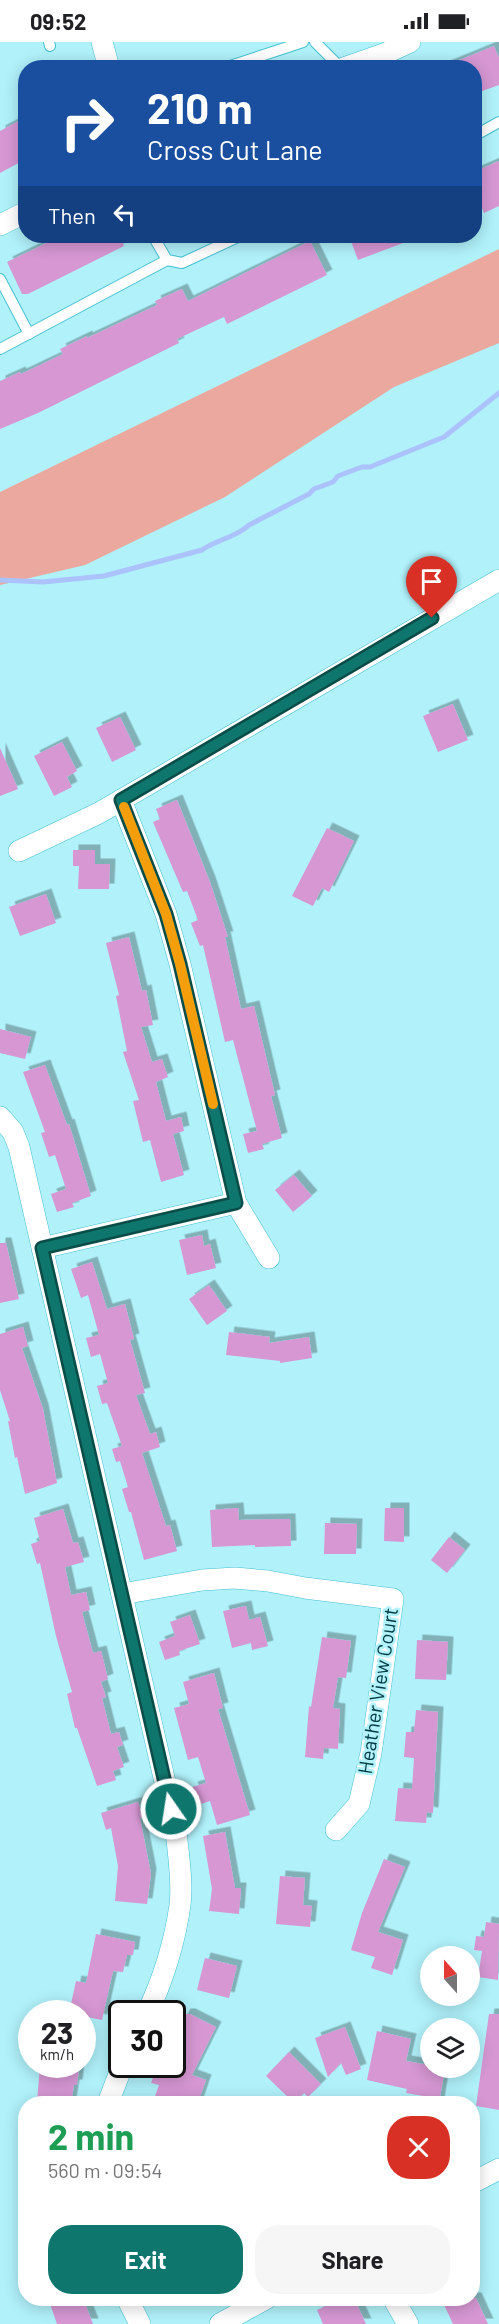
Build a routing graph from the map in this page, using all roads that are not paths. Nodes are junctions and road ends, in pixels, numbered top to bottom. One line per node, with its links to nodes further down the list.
1 (102, 42): 5 (street)
2 (303, 42): 6 (lane)
3 (315, 42): 7 (lane)
4 (410, 42): 8 (street)
5 (107, 60)
6 (248, 60)
7 (334, 60)
8 (366, 60)
9 (499, 122): 10 (lane)
10 (482, 132)
11 (18, 216): 12 (street)
12 (0, 225)
13 (157, 243): 15 (lane)
14 (225, 243): 15 (lane)
15 (167, 260): 17 (lane)
16 (0, 279): 17 (lane)
17 (29, 334): 18 (lane)
18 (0, 349)
19 (499, 580): 20 (street)
20 (121, 800): 21 (street); 23 (street)
21 (19, 851)
22 (0, 1117): 24 (street)
23 (236, 1203): 24 (street); 25 (street)
24 (42, 1248): 26 (street)
25 (269, 1258)
26 (122, 1594): 27 (street, Heather View Court); 28 (street)
27 (336, 1830)
28 (153, 2000)
29 (118, 2078): 30 (street)
30 (111, 2096)
31 (499, 2169): 32 (street)
32 (480, 2179)
33 (131, 2306): 36 (street)
34 (253, 2306): 37 (street)
35 (398, 2306): 38 (street)
36 (140, 2324)
37 (220, 2324)
38 (408, 2324)

